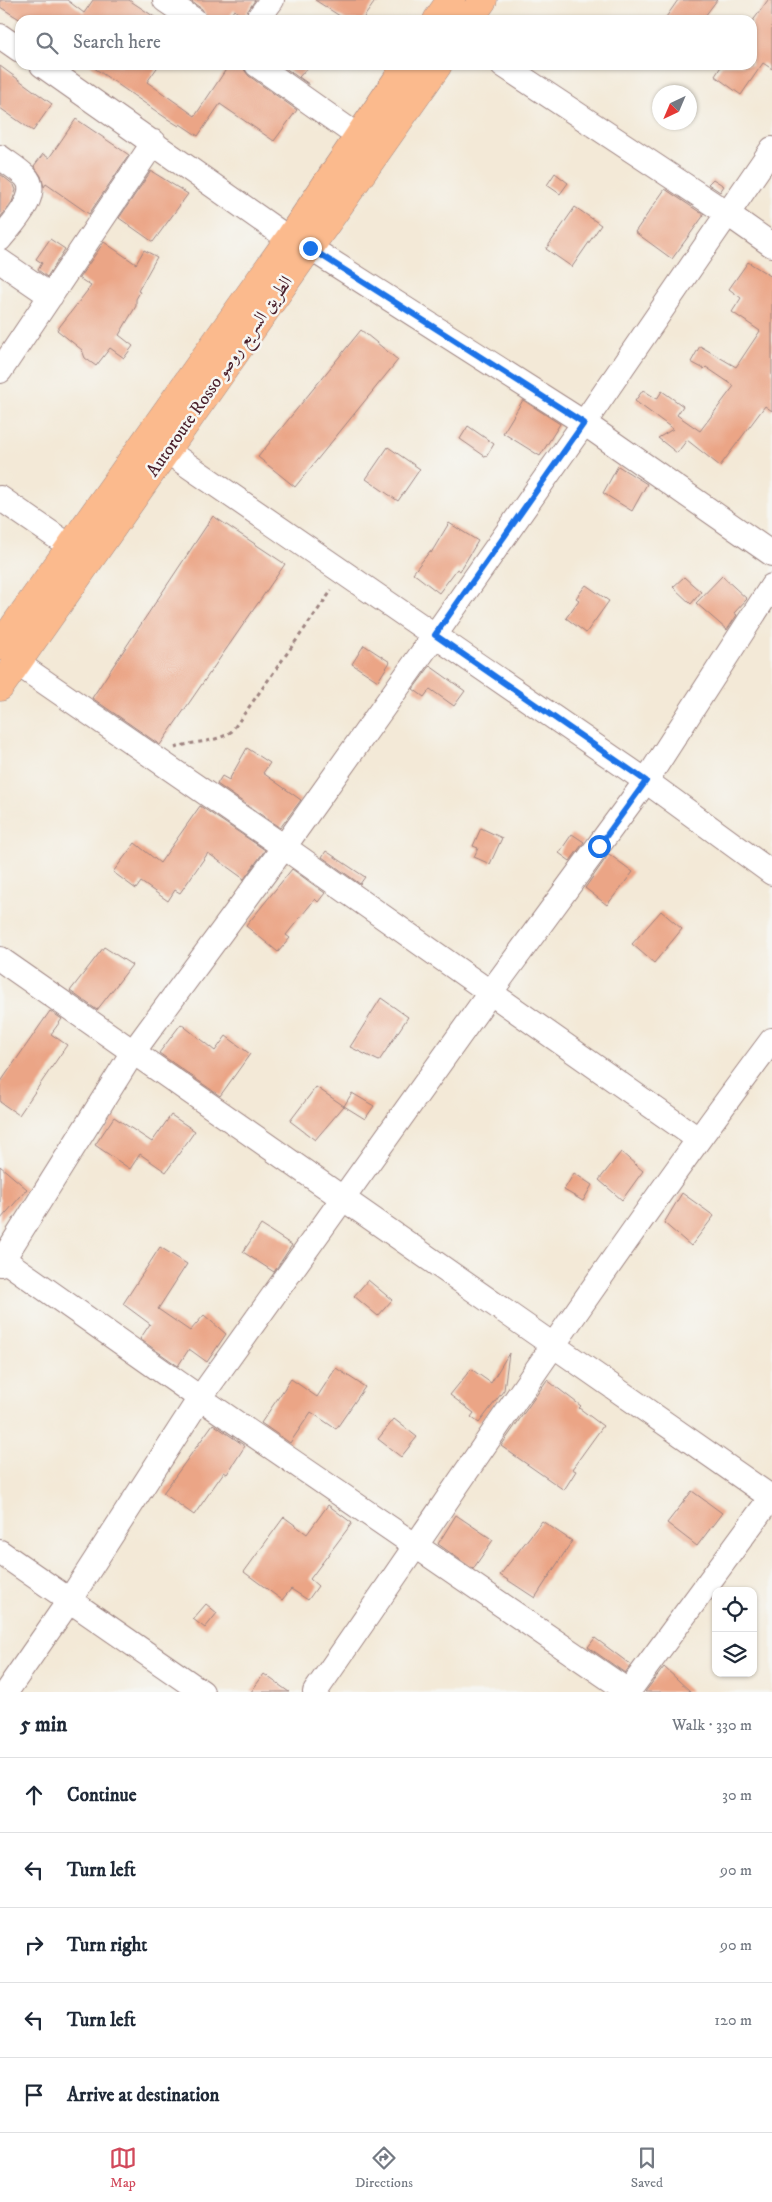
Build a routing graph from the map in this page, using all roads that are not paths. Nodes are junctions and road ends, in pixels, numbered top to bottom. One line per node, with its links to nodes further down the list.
1 (165, 0): 5 (street)
2 (272, 0): 6 (street)
3 (451, 0): 7 (highway)
4 (483, 0): 8 (highway)
5 (187, 15)
6 (261, 15)
7 (440, 15)
8 (472, 15)
9 (49, 70): 15 (street)
10 (264, 70): 14 (street)
11 (404, 70): 14 (highway, Autoroute Rosso الطريق السريع روصو)
12 (434, 70): 20 (highway, Autoroute Rosso الطريق السريع روصو)
13 (511, 70): 18 (street)
14 (358, 137): 20 (highway, Autoroute Rosso الطريق السريع روصو)
15 (154, 142): 20 (street); 23 (street)
16 (772, 149): 18 (street)
17 (0, 157): 19 (street)
18 (728, 214): 21 (street); 25 (street)
19 (0, 239)
20 (300, 243): 25 (street); 26 (highway, Autoroute Rosso الطريق السريع روصو); 28 (highway, Autoroute Rosso الطريق السريع روصو)
21 (772, 245)
22 (0, 261): 23 (street)
23 (51, 296): 24 (street)
24 (1, 366)
25 (584, 423): 29 (street); 31 (street)
26 (167, 450): 31 (street); 32 (highway, Autoroute Rosso الطريق السريع روصو)
27 (0, 498): 28 (street)
28 (71, 547): 32 (highway, Autoroute Rosso الطريق السريع روصو)
29 (772, 554)
30 (772, 586): 34 (street)
31 (435, 635): 34 (street); 35 (street)
32 (8, 654): 33 (highway, Autoroute Rosso الطريق السريع روصو); 35 (street)
33 (0, 687)
34 (646, 781): 36 (street); 38 (street)
35 (284, 847): 38 (street); 40 (street)
36 (772, 874)
37 (0, 959): 40 (street)
38 (490, 993): 41 (street); 42 (street)
39 (772, 1040): 41 (street)
40 (133, 1052): 42 (street); 43 (street)
41 (698, 1139): 44 (street)
42 (343, 1199): 44 (street); 45 (street)
43 (1, 1260): 45 (street)
44 (553, 1345): 46 (street); 47 (street)
45 (200, 1398): 47 (street); 49 (street)
46 (772, 1497): 53 (street)
47 (415, 1547): 52 (street); 53 (street)
48 (0, 1552): 49 (street)
49 (69, 1601): 50 (street); 51 (street)
50 (6, 1692)
51 (202, 1692)
52 (315, 1692)
53 (628, 1692)

